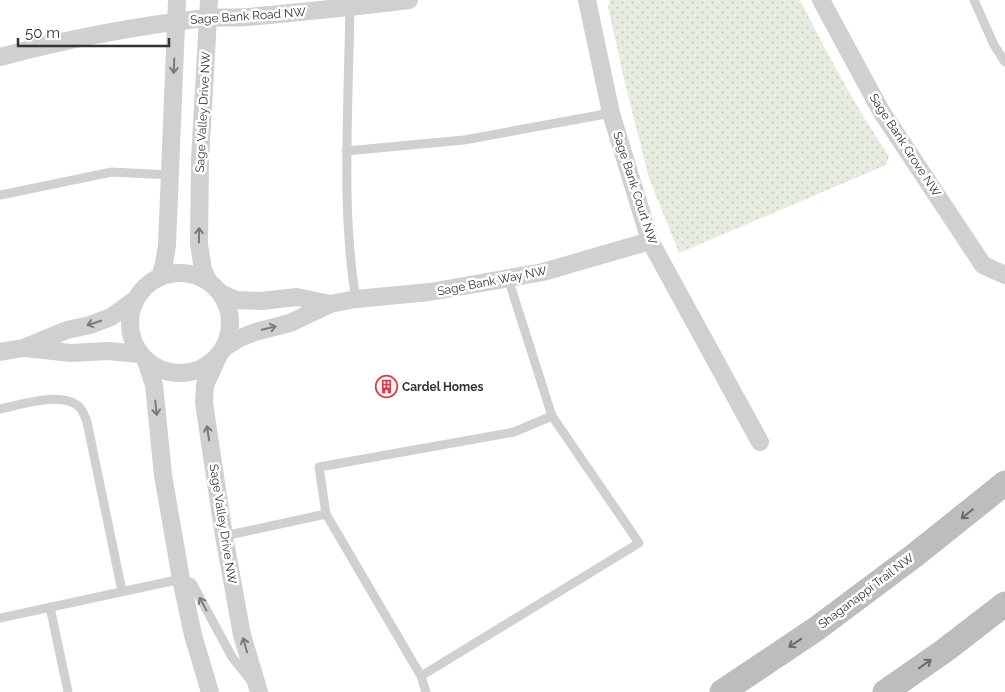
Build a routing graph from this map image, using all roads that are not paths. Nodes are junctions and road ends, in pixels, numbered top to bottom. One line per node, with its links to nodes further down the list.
1 (176, 0): 9 (street)
2 (209, 0): 8 (street, Sage Valley Drive NW)
3 (409, 0): 7 (street, Sage Bank Road NW)
4 (587, 0): 12 (street, Sage Bank Court NW)
5 (821, 0): 17 (street, Sage Bank Grove NW)
6 (974, 0): 11 (lane)
7 (350, 4): 8 (street, Sage Bank Road NW); 13 (lane)
8 (207, 18): 9 (street, Sage Bank Road NW); 20 (street, Sage Valley Drive NW, one-way to 8)
9 (175, 22): 10 (street, Sage Bank Road NW); 14 (street, one-way to 14)
10 (0, 57)
11 (1005, 62)
12 (611, 112): 13 (lane); 16 (street, Sage Bank Court NW)
13 (346, 151): 22 (lane)
14 (170, 175): 15 (lane); 18 (street)
15 (0, 196)
16 (650, 241): 19 (street, Sage Bank Way NW); 30 (street, Sage Bank Court NW)
17 (1005, 275)
18 (160, 277): 20 (street); 21 (street)
19 (508, 278): 22 (street, Sage Bank Way NW); 29 (lane)
20 (215, 288): 23 (street, Sage Bank Way NW); 26 (street)
21 (136, 299): 24 (street, one-way to 24); 27 (street)
22 (356, 299): 23 (street, Sage Bank Way NW)
23 (330, 304): 26 (street, Sage Bank Way NW, one-way to 23)
24 (23, 348): 25 (street); 27 (street)
25 (0, 352)
26 (221, 352): 27 (street); 33 (street, Sage Valley Drive NW, one-way to 26)
27 (143, 357): 34 (street, one-way to 34)
28 (0, 409): 35 (lane)
29 (552, 416): 32 (lane); 39 (lane)
30 (760, 442)
31 (1005, 483): 44 (main road, Shaganappi Trail NW, one-way to 44)
32 (326, 514): 33 (lane); 39 (lane)
33 (224, 536): 40 (street, Sage Valley Drive NW, one-way to 33)
34 (181, 579): 35 (lane); 40 (lane, one-way to 34); 42 (street)
35 (122, 591): 37 (lane)
36 (1005, 604): 45 (main road, one-way to 36)
37 (50, 607): 38 (lane); 41 (lane)
38 (0, 618)
39 (421, 676): 43 (lane)
40 (258, 690)
41 (68, 692)
42 (210, 692)
43 (426, 692)
44 (722, 692)
45 (885, 692)

